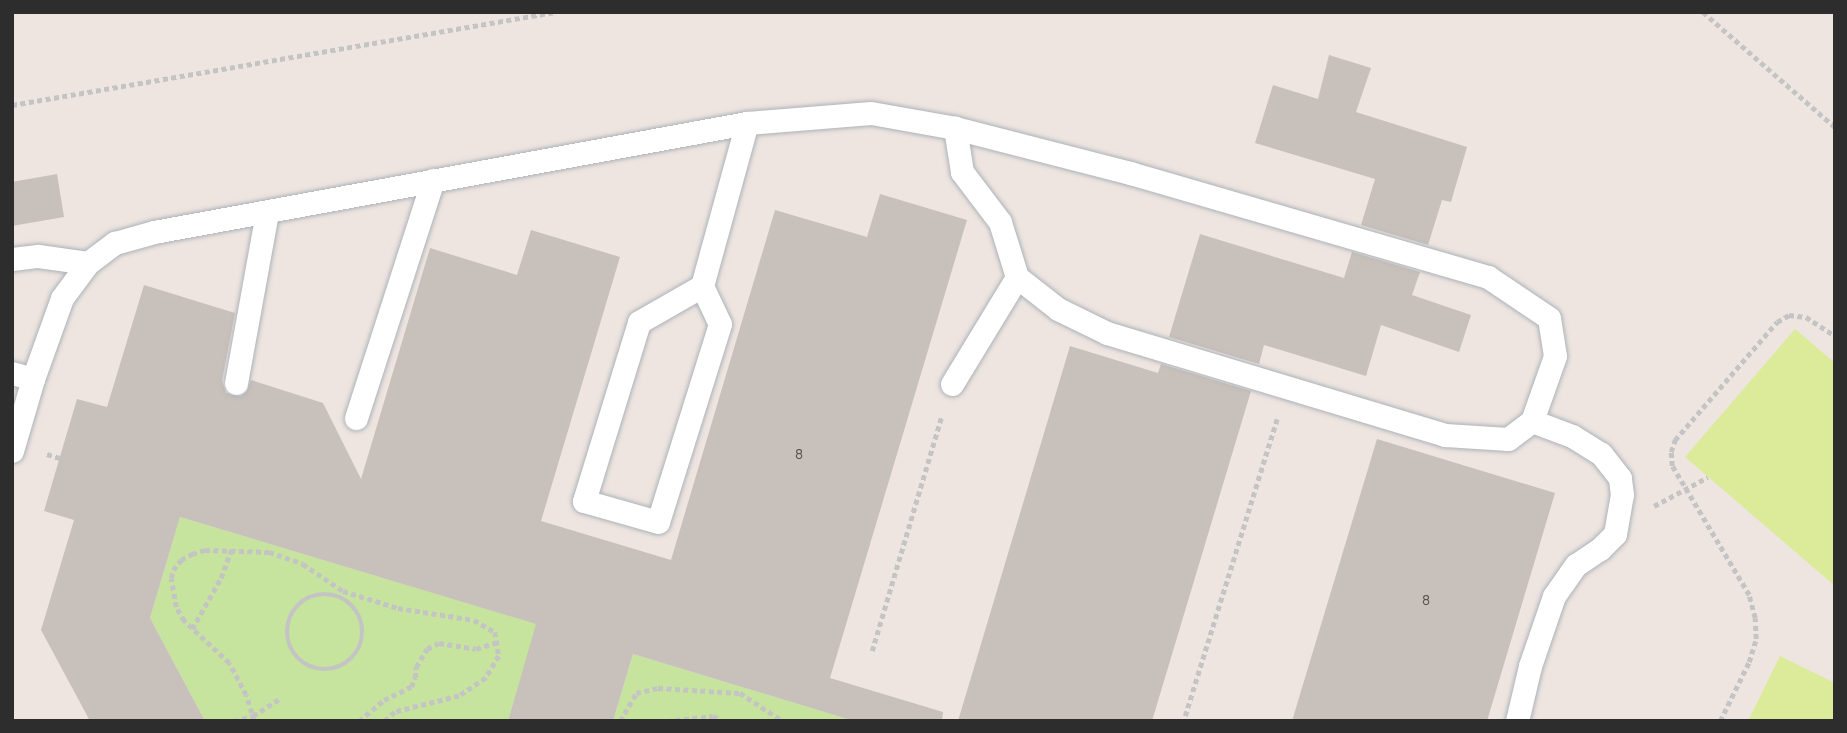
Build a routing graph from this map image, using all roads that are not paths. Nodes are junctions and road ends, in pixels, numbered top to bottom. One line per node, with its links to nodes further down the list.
1 (747, 123): 2 (lane); 3 (lane); 8 (lane)
2 (954, 128): 7 (lane); 13 (lane)
3 (433, 180): 4 (lane); 12 (lane)
4 (267, 212): 6 (lane); 10 (lane)
5 (12, 259): 6 (lane)
6 (88, 263): 9 (lane)
7 (1017, 277): 11 (lane); 13 (lane)
8 (702, 286): 8 (lane)
9 (23, 376): 14 (lane)
10 (236, 383)
11 (951, 384)
12 (356, 418)
13 (1532, 421): 15 (lane)
14 (12, 451)
15 (1517, 721)

